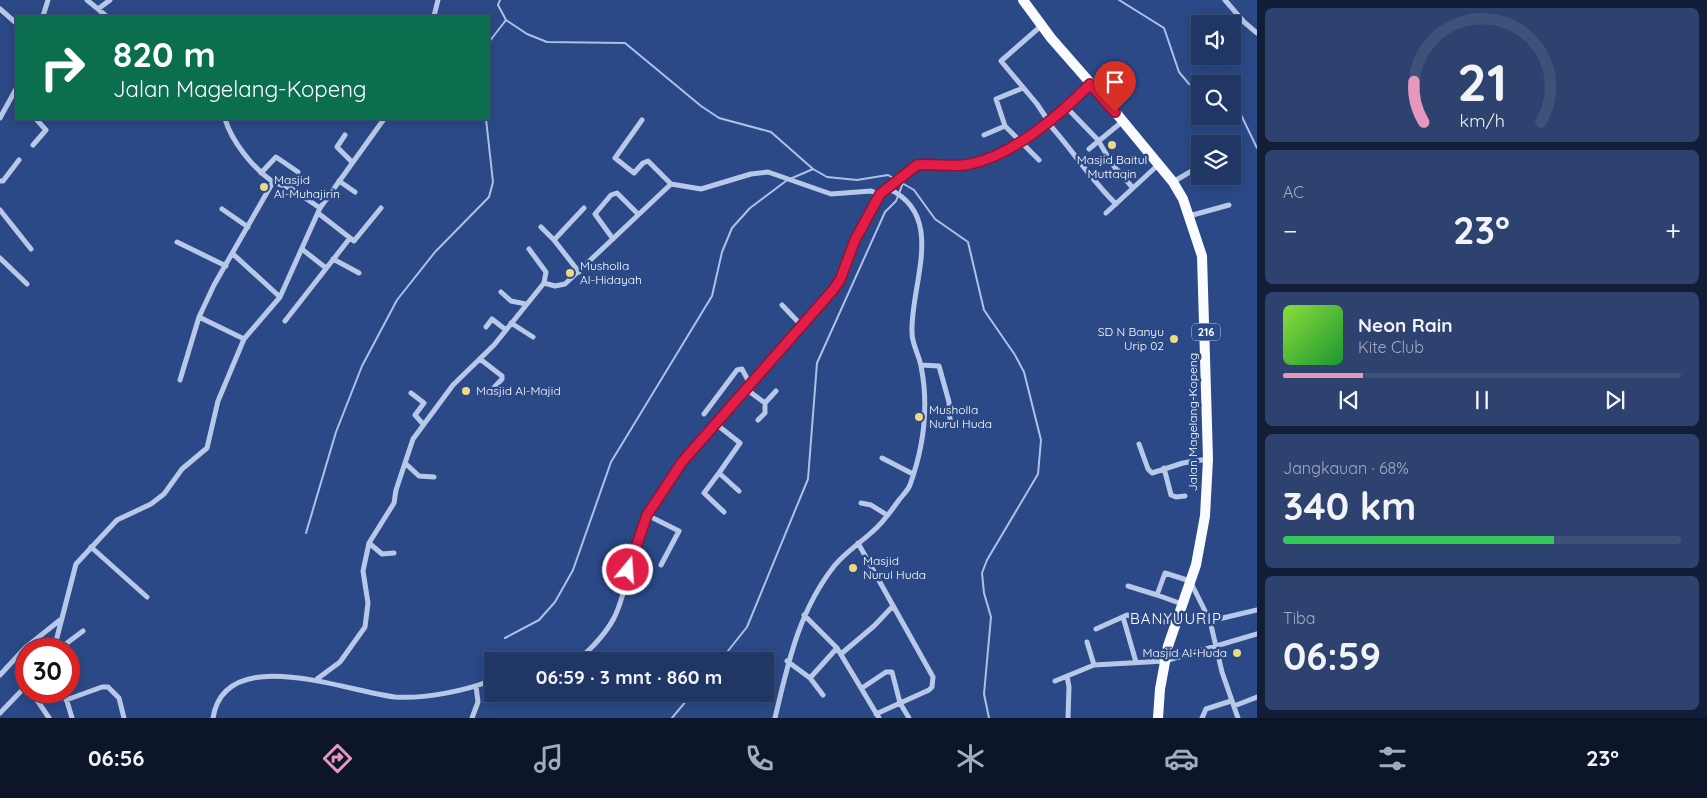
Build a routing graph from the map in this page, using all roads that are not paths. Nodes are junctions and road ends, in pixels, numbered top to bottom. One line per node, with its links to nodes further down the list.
1 (48, 0): 9 (street)
2 (87, 0): 8 (street)
3 (110, 0): 8 (street)
4 (438, 0): 11 (street)
5 (1022, 0): 13 (main road, Jalan Magelang-Kopeng / 216)
6 (1225, 0): 14 (street)
7 (0, 9): 12 (street)
8 (98, 9): 10 (street)
9 (43, 15)
10 (105, 15)
11 (434, 15)
12 (15, 23)
13 (1041, 26): 15 (main road, Jalan Magelang-Kopeng / 216); 16 (street)
14 (1257, 33)
15 (1090, 84): 18 (street); 24 (main road, Jalan Magelang-Kopeng / 216)
16 (1023, 88): 25 (street); 26 (street)
17 (14, 98): 19 (street)
18 (1067, 108): 25 (street); 29 (street)
19 (0, 118)
20 (37, 120): 31 (street)
21 (225, 120): 39 (street)
22 (383, 120): 35 (street)
23 (642, 120): 44 (street)
24 (1122, 121): 29 (street); 36 (main road, Jalan Magelang-Kopeng / 216)
25 (1049, 123): 30 (street); 49 (street)
26 (1005, 126): 28 (street); 30 (street)
27 (345, 135): 35 (street)
28 (984, 135)
29 (1098, 140): 32 (street); 45 (street)
30 (1020, 141): 34 (street); 46 (street)
31 (33, 145)
32 (1089, 149)
33 (19, 160): 40 (street)
34 (1039, 160)
35 (352, 162): 41 (street)
36 (1160, 164): 43 (main road, Jalan Magelang-Kopeng / 216); 45 (street)
37 (1191, 171): 43 (street)
38 (298, 172): 39 (street)
39 (261, 173): 42 (street)
40 (0, 181)
41 (339, 181): 47 (street); 55 (street)
42 (274, 182): 55 (street); 59 (street)
43 (1173, 182): 58 (main road, Jalan Magelang-Kopeng / 216)
44 (671, 184): 48 (street); 57 (street)
45 (1132, 188): 49 (street)
46 (889, 189): 48 (street); 90 (street)
47 (355, 192)
48 (880, 194): 84 (street)
49 (1116, 204): 56 (street)
50 (1229, 205): 58 (street)
51 (381, 208): 61 (street)
52 (584, 208): 63 (street)
53 (222, 209): 59 (street)
54 (0, 210): 65 (street)
55 (319, 210): 61 (street); 67 (street)
56 (1106, 213)
57 (638, 214): 62 (street); 62 (street)
58 (1188, 216): 104 (main road, Jalan Magelang-Kopeng / 216)
59 (248, 227): 68 (street)
60 (541, 227): 63 (street)
61 (350, 238): 70 (street)
62 (613, 239): 73 (street)
63 (554, 240): 73 (street)
64 (177, 242): 71 (street)
65 (31, 249)
66 (529, 249): 75 (street)
67 (303, 250): 72 (street); 78 (street)
68 (233, 254): 71 (street); 78 (street)
69 (0, 258): 76 (street)
70 (333, 260): 72 (street); 74 (street)
71 (226, 266): 81 (street)
72 (326, 268): 82 (street)
73 (579, 272): 75 (street)
74 (359, 273)
75 (544, 283): 79 (street)
76 (28, 284)
77 (501, 292): 79 (street)
78 (280, 297): 88 (street)
79 (526, 304): 83 (street)
80 (782, 305): 84 (street)
81 (199, 317): 88 (street); 91 (street)
82 (285, 321)
83 (511, 323): 86 (street); 87 (street)
84 (801, 325): 92 (street)
85 (486, 327): 86 (street)
86 (506, 330): 89 (street)
87 (533, 337)
88 (244, 340): 118 (street)
89 (480, 359): 95 (street); 100 (street)
90 (921, 365): 99 (street); 108 (street)
91 (180, 380)
92 (748, 387): 96 (street); 97 (street); 101 (street)
93 (776, 391): 96 (street)
94 (411, 393): 100 (street)
95 (489, 394)
96 (765, 403): 98 (street)
97 (704, 414)
98 (758, 420)
99 (950, 420)
100 (423, 424): 105 (street)
101 (716, 424): 107 (street); 114 (street)
102 (1139, 444): 106 (street)
103 (882, 458): 108 (street)
104 (1208, 459): 106 (street); 121 (main road, Jalan Magelang-Kopeng / 216)
105 (405, 463): 109 (street); 116 (street)
106 (1164, 468): 111 (street)
107 (719, 473): 110 (street); 113 (street)
108 (913, 474): 115 (street)
109 (434, 477)
110 (739, 491)
111 (1185, 496)
112 (861, 503): 115 (street)
113 (724, 512)
114 (647, 515): 120 (street); 141 (street)
115 (887, 515): 117 (street)
116 (369, 543): 119 (street); 150 (street)
117 (858, 543): 126 (street); 128 (street)
118 (91, 547): 124 (street); 130 (street)
119 (394, 553)
120 (661, 565)
121 (1190, 581): 123 (street); 125 (main road, Jalan Magelang-Kopeng / 216); 131 (street)
122 (1128, 586): 123 (street)
123 (1157, 595): 125 (street)
124 (147, 597)
125 (1182, 604): 132 (main road, Jalan Magelang-Kopeng / 216)
126 (893, 606): 142 (street); 161 (street)
127 (1257, 610): 131 (street)
128 (804, 615): 140 (street); 143 (street)
129 (1123, 617): 132 (street); 133 (street); 145 (street)
130 (61, 620): 136 (street); 147 (street)
131 (1210, 621): 139 (street)
132 (1176, 623): 144 (main road, Jalan Magelang-Kopeng / 216)
133 (1096, 629)
134 (83, 631): 137 (street)
135 (1257, 634): 139 (street)
136 (57, 638)
137 (74, 638)
138 (1087, 642): 146 (street)
139 (1216, 647): 144 (street); 162 (street)
140 (837, 648): 142 (street); 149 (street)
141 (586, 652)
142 (840, 654): 154 (street)
143 (787, 661): 149 (street); 170 (street)
144 (1165, 661): 145 (street); 173 (main road, Jalan Magelang-Kopeng / 216)
145 (1136, 662): 146 (street)
146 (1094, 665): 148 (street)
147 (0, 676)
148 (1067, 676): 151 (street); 172 (street)
149 (810, 678): 156 (street)
150 (317, 679): 153 (street); 168 (street)
151 (1055, 680)
152 (484, 683): 153 (street)
153 (476, 686): 169 (street)
154 (862, 688): 161 (street); 164 (street)
155 (80, 695): 167 (street)
156 (824, 695)
157 (15, 697): 163 (street)
158 (1257, 697): 162 (street)
159 (39, 703): 165 (street)
160 (67, 703): 166 (street)
161 (900, 703): 164 (street); 171 (street)
162 (1232, 703): 174 (street); 175 (street)
163 (0, 713)
164 (878, 716)
165 (49, 718)
166 (72, 718)
167 (124, 718)
168 (213, 718)
169 (472, 718)
170 (775, 718)
171 (909, 718)
172 (1068, 718)
173 (1158, 718)
174 (1202, 718)
175 (1238, 718)

